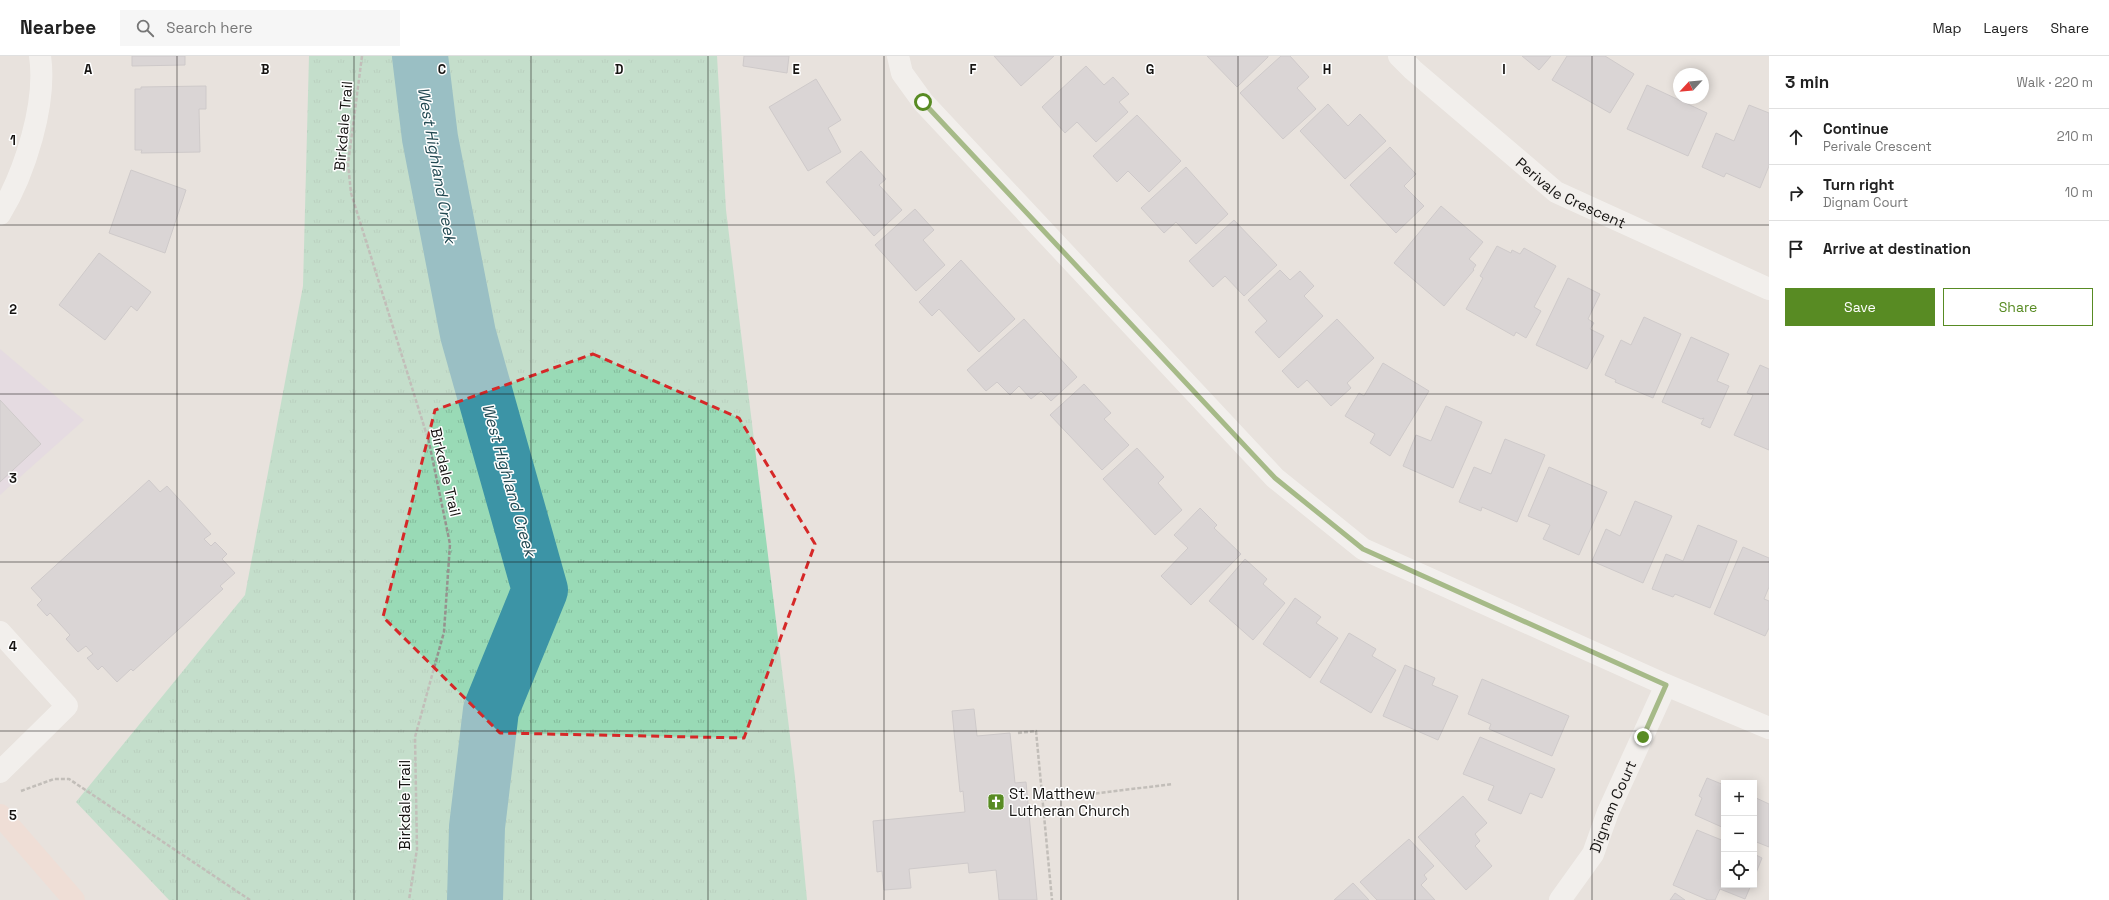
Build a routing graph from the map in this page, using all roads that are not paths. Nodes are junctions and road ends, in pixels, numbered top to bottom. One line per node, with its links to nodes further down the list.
1 (40, 56): 4 (street)
2 (898, 56): 7 (street)
3 (1399, 56): 5 (street, Perivale Crescent)
4 (0, 214)
5 (1769, 289)
6 (0, 632): 9 (street)
7 (1666, 685): 8 (street); 12 (street, Dignam Court)
8 (1769, 728)
9 (0, 772)
10 (0, 815): 11 (main road)
11 (65, 897)
12 (1560, 900)

